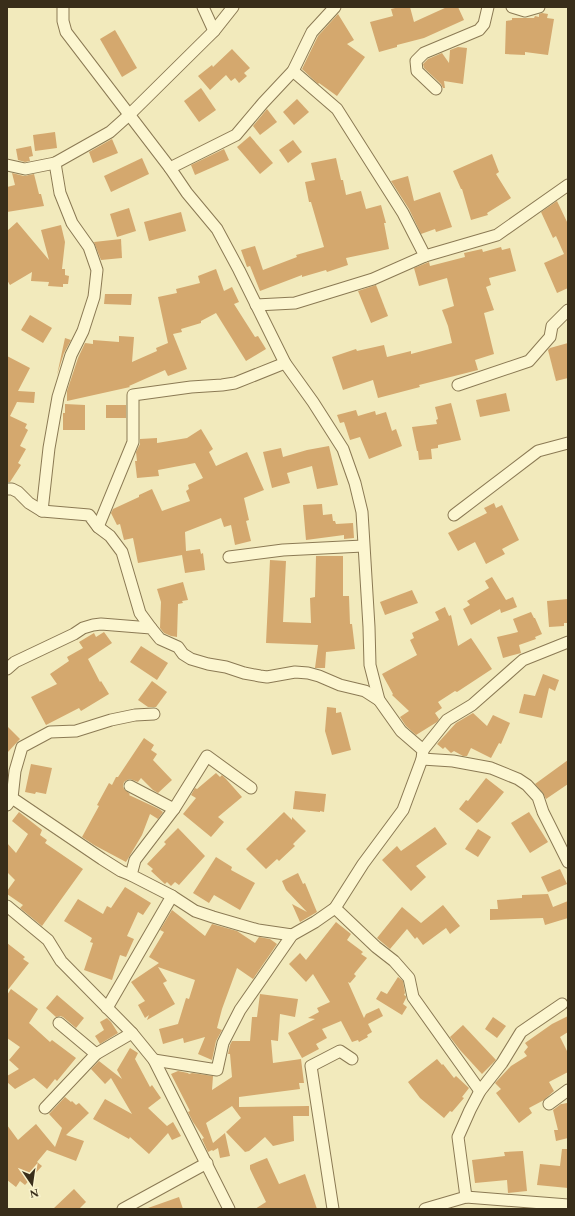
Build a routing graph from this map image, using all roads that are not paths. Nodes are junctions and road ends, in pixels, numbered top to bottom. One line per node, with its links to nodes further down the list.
1 (63, 7): 11 (street)
2 (203, 7): 8 (street)
3 (233, 7): 8 (street)
4 (335, 7): 9 (street)
5 (488, 7): 10 (street)
6 (512, 7): 7 (street)
7 (539, 7)
8 (214, 32): 11 (street)
9 (293, 71): 14 (street); 16 (street)
10 (436, 89)
11 (129, 115): 12 (street); 14 (street)
12 (55, 163): 13 (street); 23 (street)
13 (7, 165)
14 (170, 168): 17 (street)
15 (568, 185): 16 (street)
16 (425, 256): 17 (street)
17 (256, 305): 19 (street)
18 (568, 310): 20 (street)
19 (285, 363): 25 (street); 26 (street)
20 (458, 385)
21 (568, 442): 24 (street)
22 (7, 489): 23 (street)
23 (42, 511): 25 (street)
24 (454, 515)
25 (98, 526): 28 (street)
26 (363, 546): 27 (street); 33 (street)
27 (229, 557)
28 (140, 613): 29 (street); 30 (street)
29 (126, 626): 30 (street); 32 (street)
30 (151, 628): 33 (street)
31 (568, 642): 35 (street)
32 (7, 669)
33 (379, 700): 35 (street)
34 (154, 714): 38 (street)
35 (422, 754): 40 (street); 44 (street)
36 (130, 786): 39 (street)
37 (251, 788): 39 (street)
38 (9, 801): 41 (street)
39 (174, 809): 41 (street)
40 (568, 862)
41 (131, 875): 42 (street)
42 (172, 896): 45 (street); 47 (street)
43 (7, 906): 47 (street)
44 (335, 908): 45 (street); 54 (street)
45 (292, 935): 52 (street)
46 (562, 1004): 54 (street)
47 (107, 1008): 49 (street)
48 (59, 1024): 50 (street)
49 (132, 1033): 50 (street); 52 (street)
50 (96, 1054): 56 (street)
51 (352, 1059): 63 (street)
52 (154, 1060): 57 (street)
53 (568, 1090): 55 (street)
54 (480, 1091): 58 (street)
55 (549, 1104)
56 (45, 1108)
57 (207, 1163): 61 (street); 62 (street)
58 (466, 1197): 59 (street); 60 (street)
59 (568, 1205)
60 (432, 1208)
61 (123, 1209)
62 (229, 1209)
63 (333, 1209)

